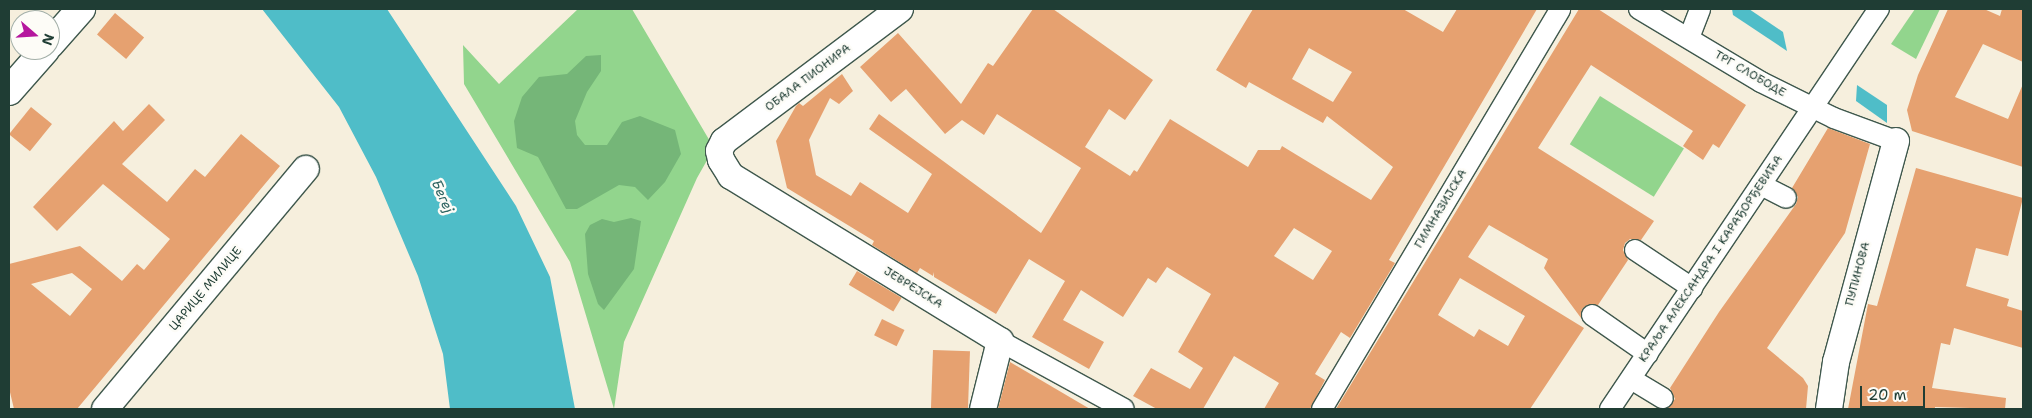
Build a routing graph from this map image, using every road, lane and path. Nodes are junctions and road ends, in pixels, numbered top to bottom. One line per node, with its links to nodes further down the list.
1 (81, 9): 7 (street)
2 (900, 9): 13 (street, ОБАЛА ПИОНИРА)
3 (1560, 9): 27 (street, ГИМНАЗИЈСКА)
4 (1639, 9): 8 (street, ТРГ СЛОБОДЕ)
5 (1700, 9): 8 (street)
6 (1879, 9): 11 (street)
7 (60, 33)
8 (1689, 38): 11 (street, ТРГ СЛОБОДЕ)
9 (36, 60): 10 (street)
10 (9, 91)
11 (1812, 107): 12 (street, ТРГ СЛОБОДЕ); 15 (street, КРАЉА АЛЕКСАНДРА I КАРАЂОРЂЕВИЋА)
12 (1896, 141): 29 (street, ПУПИНОВА)
13 (719, 151): 20 (street, ЈЕВРЕЈСКА)
14 (306, 168): 24 (street, ЦАРИЦЕ МИЛИЦЕ)
15 (1762, 185): 16 (street); 18 (street, КРАЉА АЛЕКСАНДРА I КАРАЂОРЂЕВИЋА)
16 (1786, 198)
17 (1635, 250): 18 (street)
18 (1692, 288): 21 (street, КРАЉА АЛЕКСАНДРА I КАРАЂОРЂЕВИЋА)
19 (1592, 314): 21 (street)
20 (1000, 341): 25 (street); 26 (street, ЈЕВРЕЈСКА)
21 (1648, 354): 22 (street, КРАЉА АЛЕКСАНДРА I КАРАЂОРЂЕВИЋА)
22 (1630, 379): 23 (street); 28 (street, КРАЉА АЛЕКСАНДРА I КАРАЂОРЂЕВИЋА)
23 (1664, 398)
24 (105, 409)
25 (983, 409)
26 (1124, 409)
27 (1322, 409)
28 (1610, 409)
29 (1829, 409)

